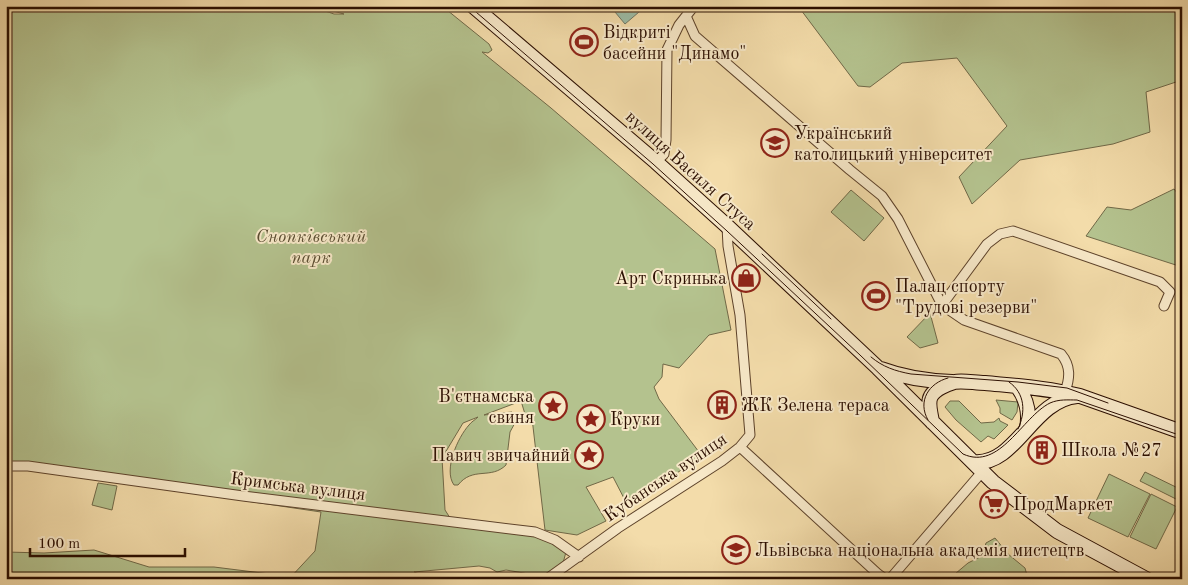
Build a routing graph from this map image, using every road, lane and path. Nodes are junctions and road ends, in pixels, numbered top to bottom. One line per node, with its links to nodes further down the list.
1 (473, 6): 5 (main road, вулиця Василя Стуса)
2 (691, 9): 3 (street); 4 (street)
3 (679, 25): 4 (street); 5 (street)
4 (695, 36): 7 (street)
5 (656, 162): 6 (main road, вулиця Василя Стуса)
6 (727, 226): 9 (main road, вулиця Василя Стуса); 17 (street, Кубанська вулиця)
7 (942, 305): 8 (street); 12 (street)
8 (1164, 306)
9 (878, 368): 10 (main road); 14 (main road, вулиця Василя Стуса)
10 (956, 382): 11 (main road); 14 (main road)
11 (1017, 386): 12 (main road); 15 (main road)
12 (1065, 392): 13 (main road)
13 (1080, 396): 15 (main road); 16 (main road)
14 (932, 422): 19 (main road)
15 (1027, 428): 19 (main road)
16 (1182, 432)
17 (740, 447): 20 (street, Кубанська вулиця); 22 (street)
18 (6, 466): 20 (street, Кримська вулиця)
19 (978, 467): 23 (street); 24 (main road)
20 (578, 556): 21 (street, Кубанська вулиця)
21 (547, 579)
22 (885, 579)
23 (890, 579)
24 (1146, 579)

